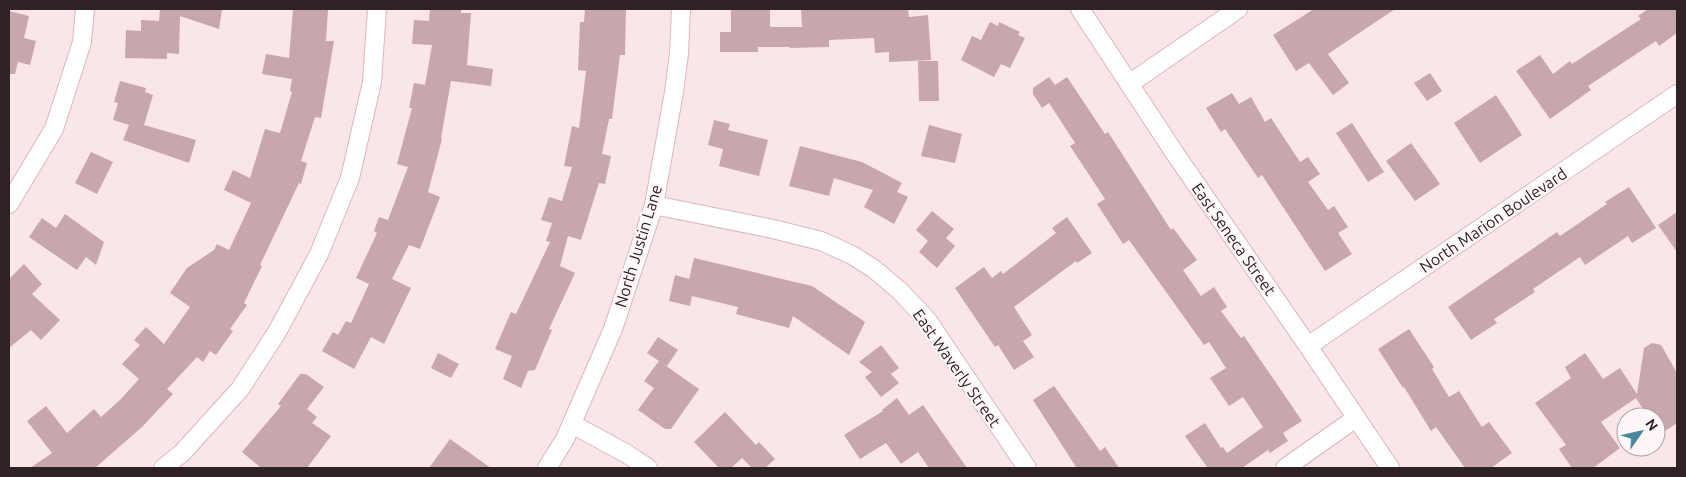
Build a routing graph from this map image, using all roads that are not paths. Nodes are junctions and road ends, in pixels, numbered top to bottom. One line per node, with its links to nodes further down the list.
1 (85, 9): 8 (street)
2 (377, 9): 13 (street)
3 (681, 9): 9 (street, North Justin Lane)
4 (1080, 9): 6 (street, East Seneca Street)
5 (1238, 9): 6 (street)
6 (1129, 84): 10 (street, East Seneca Street)
7 (1677, 94): 10 (street, North Marion Boulevard)
8 (9, 204)
9 (654, 205): 12 (street, North Justin Lane); 16 (street, East Waverly Street)
10 (1308, 346): 11 (street, East Seneca Street)
11 (1356, 418): 17 (street); 18 (street, East Seneca Street)
12 (572, 424): 14 (street, North Justin Lane); 15 (street)
13 (163, 468)
14 (547, 468)
15 (648, 468)
16 (1026, 468)
17 (1285, 468)
18 (1390, 468)

